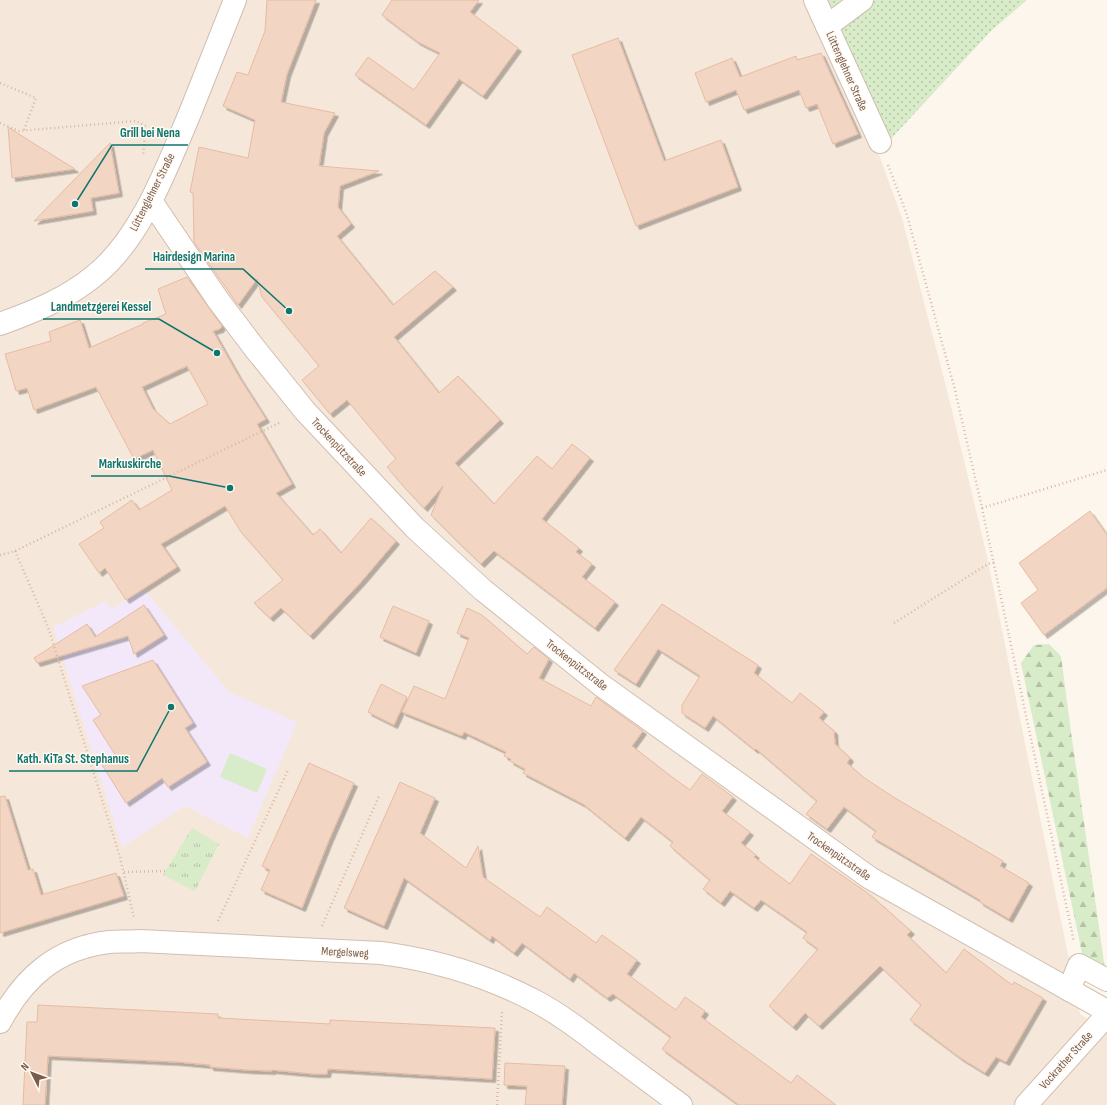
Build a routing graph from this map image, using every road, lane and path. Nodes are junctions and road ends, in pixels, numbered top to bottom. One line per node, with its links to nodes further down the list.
1 (235, 0): 10 (street, Lüttenglehner Straße)
2 (815, 0): 4 (street, Lüttenglehner Straße)
3 (862, 0): 4 (street)
4 (827, 26): 9 (street, Lüttenglehner Straße)
5 (0, 83): 8 (path)
6 (0, 124): 8 (path)
7 (146, 126): 8 (path)
8 (24, 130)
9 (880, 142): 14 (path)
10 (151, 201): 11 (street, Lüttenglehner Straße); 12 (street, Trockenpützstraße)
11 (0, 324)
12 (305, 411): 15 (path); 29 (street, Trockenpützstraße)
13 (1107, 470): 14 (path)
14 (982, 508): 17 (path)
15 (15, 551): 16 (path); 22 (path)
16 (0, 555)
17 (994, 562): 18 (path); 26 (path)
18 (894, 623)
19 (288, 770): 24 (path)
20 (379, 796): 25 (path)
21 (166, 871): 22 (path)
22 (124, 872): 23 (path)
23 (140, 942): 24 (street, Mergelsweg); 32 (street, Mergelsweg)
24 (207, 945): 25 (street, Mergelsweg)
25 (311, 950): 28 (street, Mergelsweg)
26 (1079, 965): 27 (street); 29 (street)
27 (1107, 980)
28 (508, 988): 33 (path); 34 (street, Mergelsweg)
29 (1069, 990): 30 (street, Trockenpützstraße)
30 (1107, 1011)
31 (1107, 1015): 35 (street, Vockrather Straße)
32 (0, 1022)
33 (497, 1105)
34 (681, 1105)
35 (1026, 1105)

